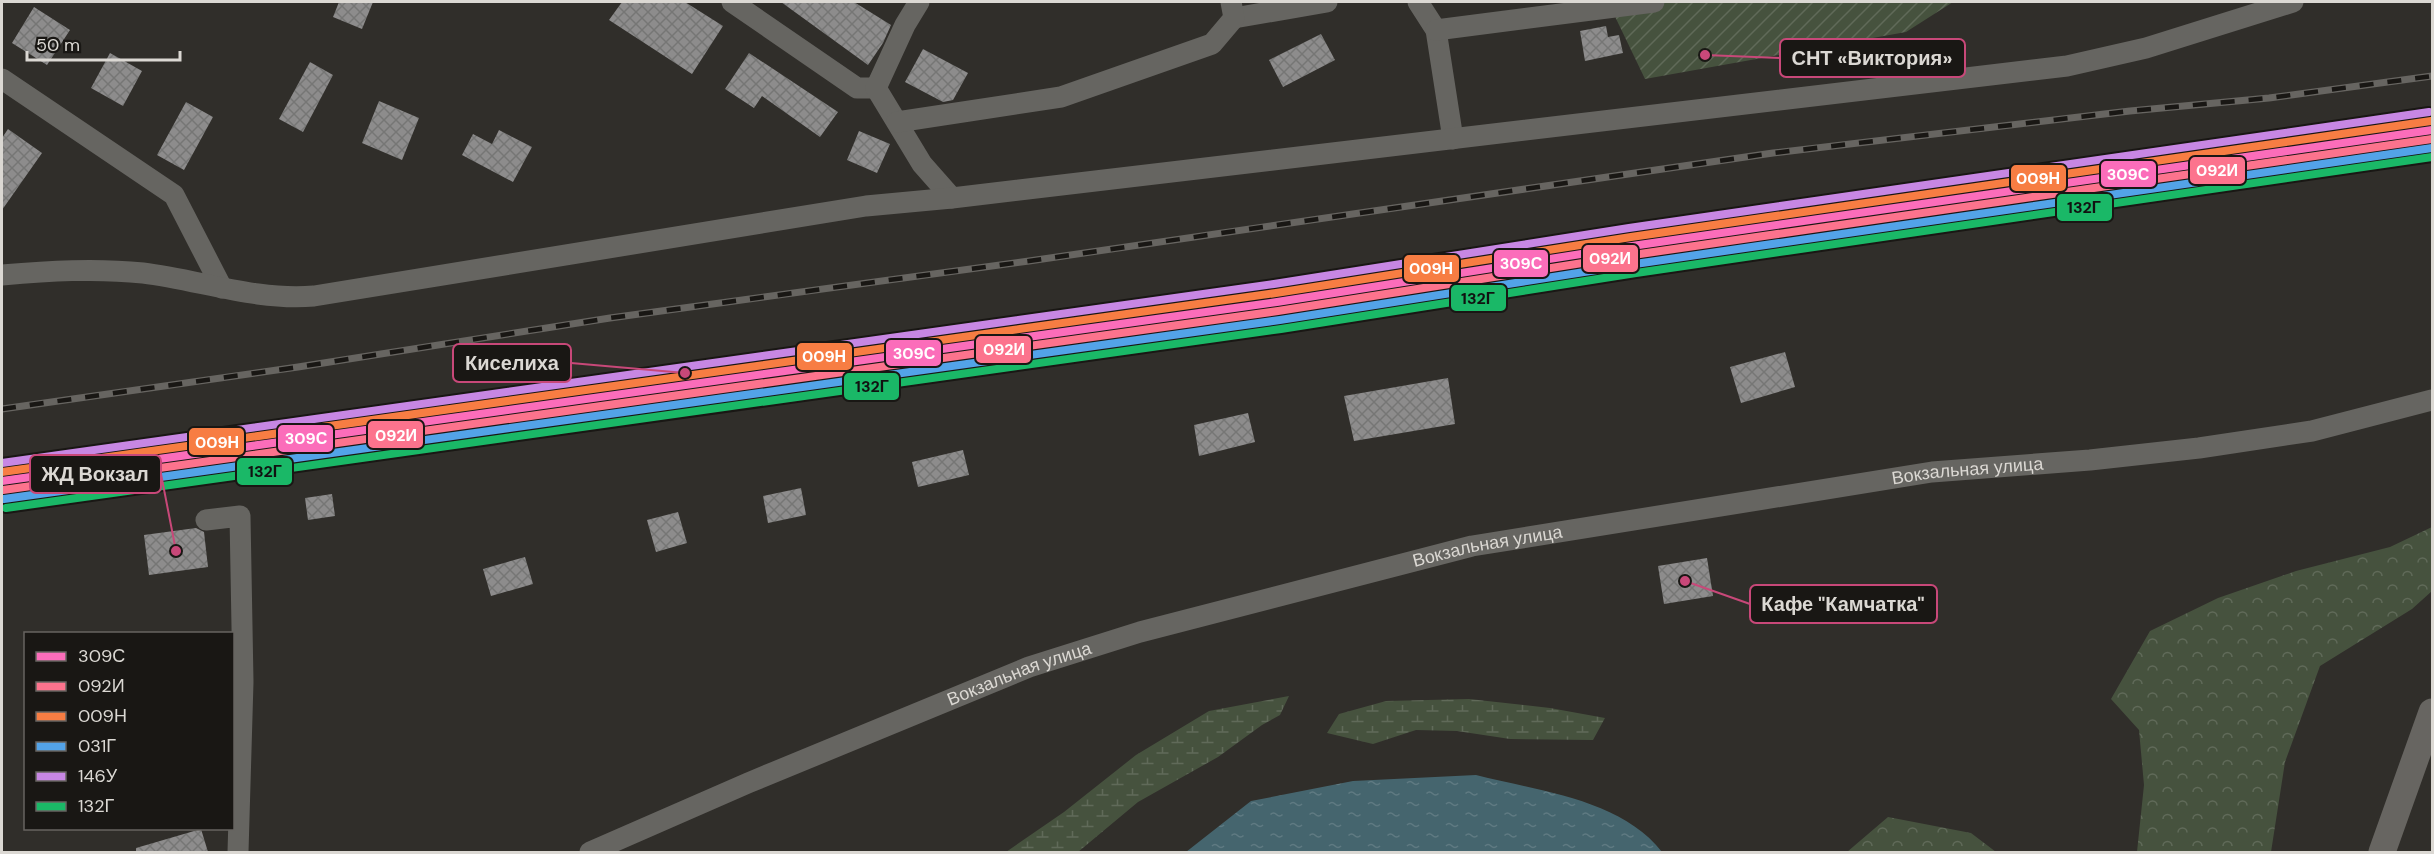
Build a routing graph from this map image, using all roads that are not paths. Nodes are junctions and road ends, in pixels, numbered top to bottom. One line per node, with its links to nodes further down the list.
1 (732, 2): 10 (street)
2 (919, 2): 10 (street)
3 (1327, 2): 7 (street)
4 (1418, 2): 8 (street)
5 (1654, 2): 8 (street)
6 (2293, 2): 12 (street)
7 (1233, 10): 11 (street)
8 (1436, 30): 12 (street)
9 (2, 79): 15 (street)
10 (876, 88): 11 (street)
11 (897, 122): 13 (street)
12 (1453, 139): 13 (street)
13 (952, 198): 15 (street)
14 (2, 275): 15 (street)
15 (222, 288)
16 (2430, 402): 20 (street, Вокзальная улица)
17 (206, 520): 19 (street)
18 (2433, 712): 21 (main road)
19 (238, 852)
20 (590, 852)
21 (2382, 852)

